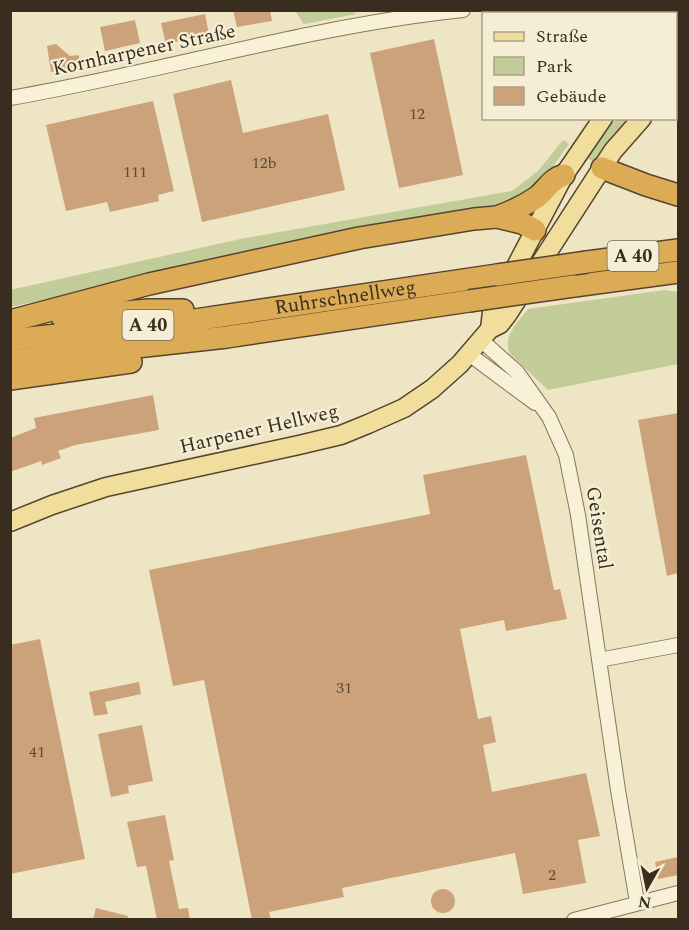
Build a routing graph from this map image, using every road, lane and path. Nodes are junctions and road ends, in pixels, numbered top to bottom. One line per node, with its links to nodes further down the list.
1 (462, 10): 2 (street, Kornharpener Straße)
2 (10, 98)
3 (602, 120): 6 (main road, Harpener Hellweg)
4 (640, 120): 5 (main road, Harpener Hellweg)
5 (602, 168): 6 (main road); 7 (highway); 11 (main road, Harpener Hellweg)
6 (566, 171): 8 (highway); 9 (main road, Harpener Hellweg)
7 (678, 195)
8 (497, 217): 9 (highway); 14 (highway)
9 (535, 230): 11 (main road); 15 (main road, Harpener Hellweg)
10 (678, 250): 13 (highway, Ruhrschnellweg / A 40, bridge)
11 (543, 258): 15 (main road, Harpener Hellweg)
12 (678, 272): 18 (highway, Ruhrschnellweg / A 40, bridge)
13 (286, 308): 14 (highway); 16 (highway, Ruhrschnellweg / A 40)
14 (10, 321)
15 (485, 335): 17 (main road, Harpener Hellweg); 19 (street, Geisental)
16 (10, 340)
17 (469, 354): 19 (street, Geisental); 20 (main road, Harpener Hellweg)
18 (12, 374)
19 (542, 407): 22 (street, Geisental)
20 (10, 522)
21 (678, 645): 22 (street)
22 (599, 660): 24 (street, Geisental)
23 (678, 893): 24 (street)
24 (637, 902): 25 (street)
25 (574, 920)

